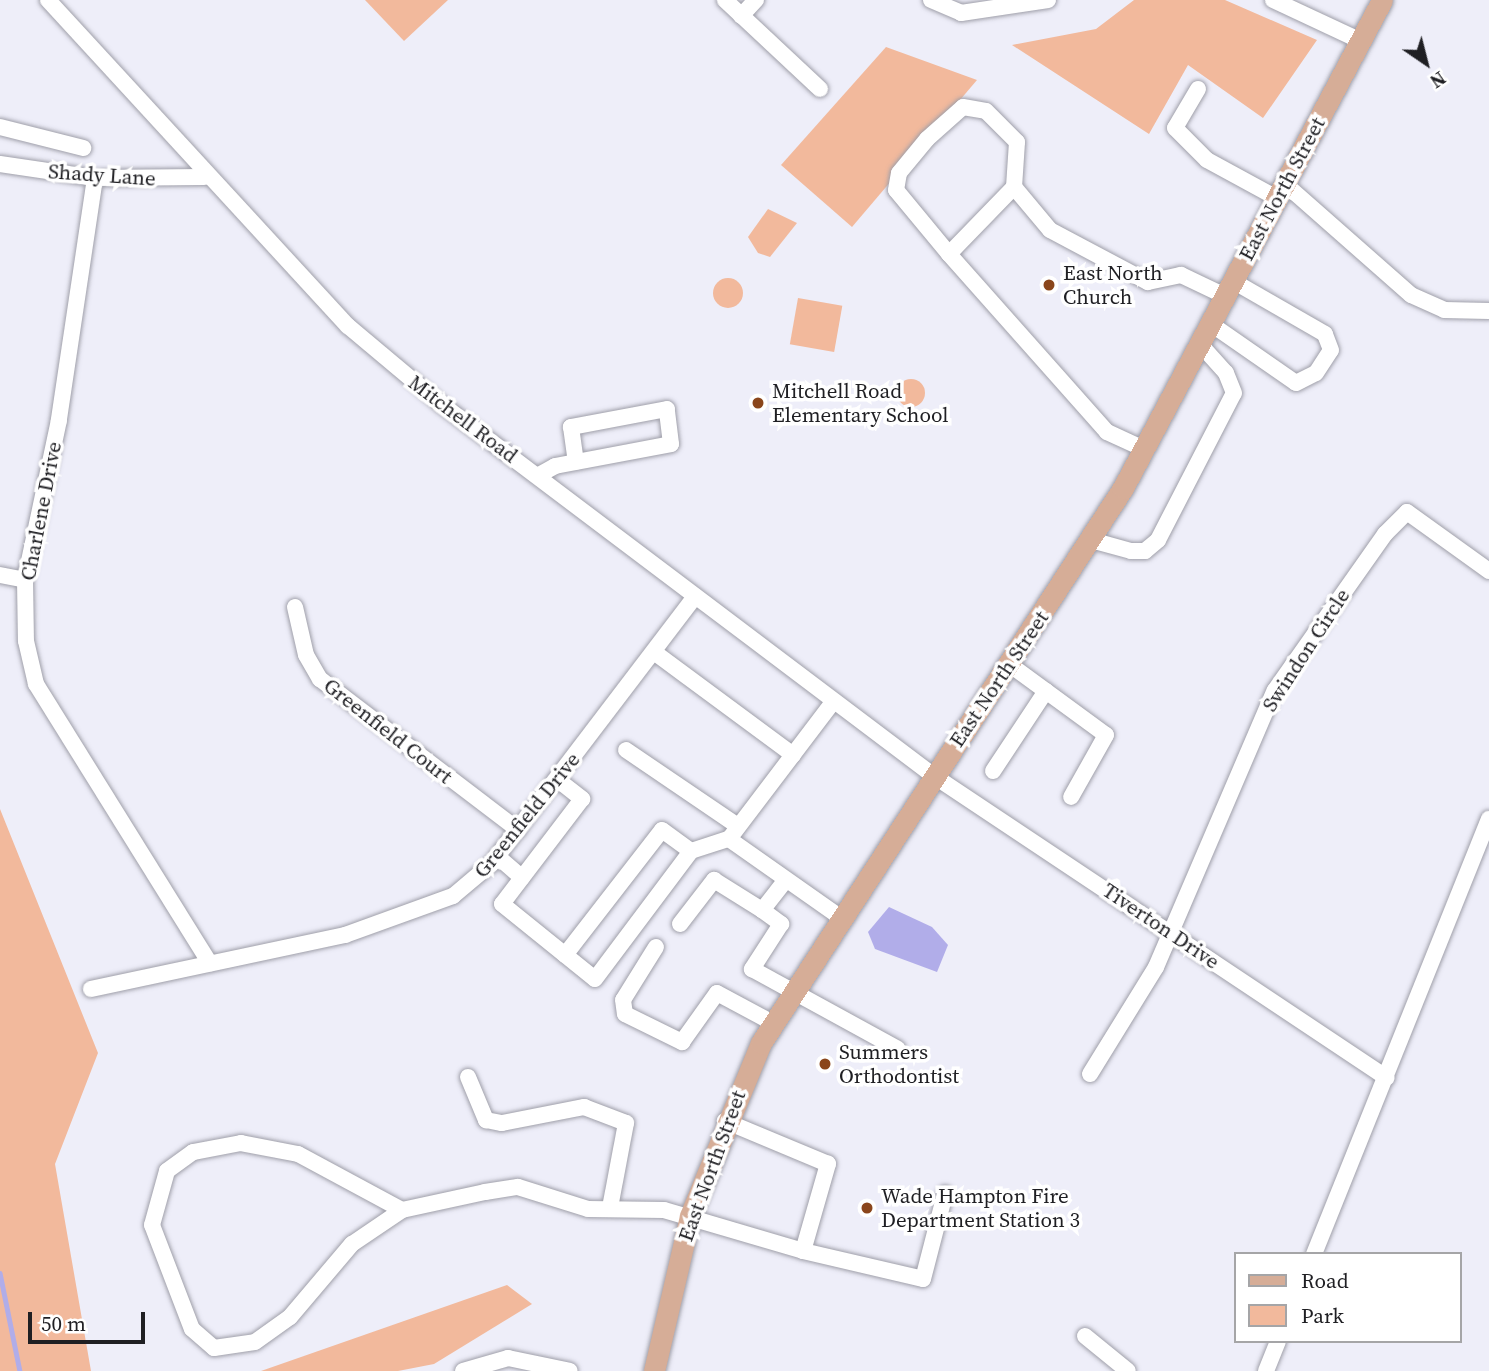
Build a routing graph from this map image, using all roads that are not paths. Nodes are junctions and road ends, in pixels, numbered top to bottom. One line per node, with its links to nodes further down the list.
1 (48, 0): 15 (street, Mitchell Road)
2 (725, 0): 8 (street)
3 (756, 0): 8 (street)
4 (931, 0): 5 (street)
5 (1048, 0)
6 (1273, 0): 9 (street)
7 (1382, 0): 9 (main road, East North Street)
8 (741, 16): 10 (street)
9 (1361, 41): 18 (main road, East North Street)
10 (820, 89)
11 (1198, 89): 18 (street)
12 (0, 127): 13 (street)
13 (83, 148)
14 (0, 164): 16 (street, Shady Lane)
15 (204, 177): 16 (street, Shady Lane); 26 (street, Mitchell Road)
16 (95, 178): 30 (street, Charlene Drive)
17 (1014, 187): 19 (street); 19 (street); 20 (street)
18 (1281, 191): 20 (main road, East North Street); 21 (street)
19 (949, 254): 24 (street)
20 (1229, 289): 22 (main road, East North Street); 22 (street)
21 (1489, 311)
22 (1211, 324): 23 (main road, East North Street)
23 (1200, 344): 24 (main road, East North Street); 27 (street)
24 (1144, 449): 27 (main road, East North Street)
25 (576, 462): 25 (street); 26 (street)
26 (539, 475): 31 (street, Mitchell Road)
27 (1091, 540): 34 (main road, East North Street)
28 (1489, 571): 53 (street, Swindon Circle)
29 (0, 575): 30 (street)
30 (25, 580): 56 (street, Charlene Drive)
31 (695, 597): 33 (street, Greenfield Drive); 36 (street, Mitchell Road)
32 (295, 607): 44 (street, Greenfield Court)
33 (654, 652): 38 (street); 41 (street, Greenfield Drive)
34 (1009, 664): 35 (street); 40 (main road, East North Street)
35 (1046, 691): 39 (street); 42 (street)
36 (833, 702): 38 (street); 40 (street, Mitchell Road)
37 (626, 750): 45 (street)
38 (793, 755): 45 (street)
39 (993, 771)
40 (934, 776): 51 (main road, East North Street); 53 (street, Tiverton Drive)
41 (558, 780): 44 (street, Greenfield Drive); 48 (street)
42 (1070, 797)
43 (1489, 819): 63 (street)
44 (517, 830): 47 (street, Greenfield Drive)
45 (733, 833): 46 (street); 49 (street)
46 (691, 851): 55 (street); 55 (street)
47 (497, 856): 48 (street); 56 (street, Greenfield Drive)
48 (522, 878): 55 (street)
49 (785, 881): 50 (street); 51 (street)
50 (762, 910): 52 (street); 58 (street)
51 (840, 917): 58 (main road, East North Street)
52 (680, 924)
53 (1172, 934): 61 (street); 63 (street, Tiverton Drive)
54 (656, 947): 59 (street)
55 (565, 956)
56 (210, 963): 57 (street, Greenfield Drive)
57 (91, 989)
58 (789, 994): 59 (main road, East North Street); 60 (street)
59 (773, 1023): 64 (main road, East North Street)
60 (898, 1049)
61 (1090, 1074)
62 (467, 1077): 66 (street)
63 (1387, 1078): 70 (street)
64 (724, 1121): 68 (main road, East North Street); 69 (street)
65 (945, 1194): 69 (street)
66 (610, 1208): 67 (street); 68 (street)
67 (402, 1210): 67 (street)
68 (690, 1216): 69 (street); 75 (main road, East North Street)
69 (803, 1251)
70 (1315, 1252)
71 (1085, 1336): 76 (street)
72 (1277, 1343): 77 (street)
73 (463, 1371): 74 (street)
74 (569, 1371)
75 (654, 1371)
76 (1128, 1371)
77 (1266, 1371)

